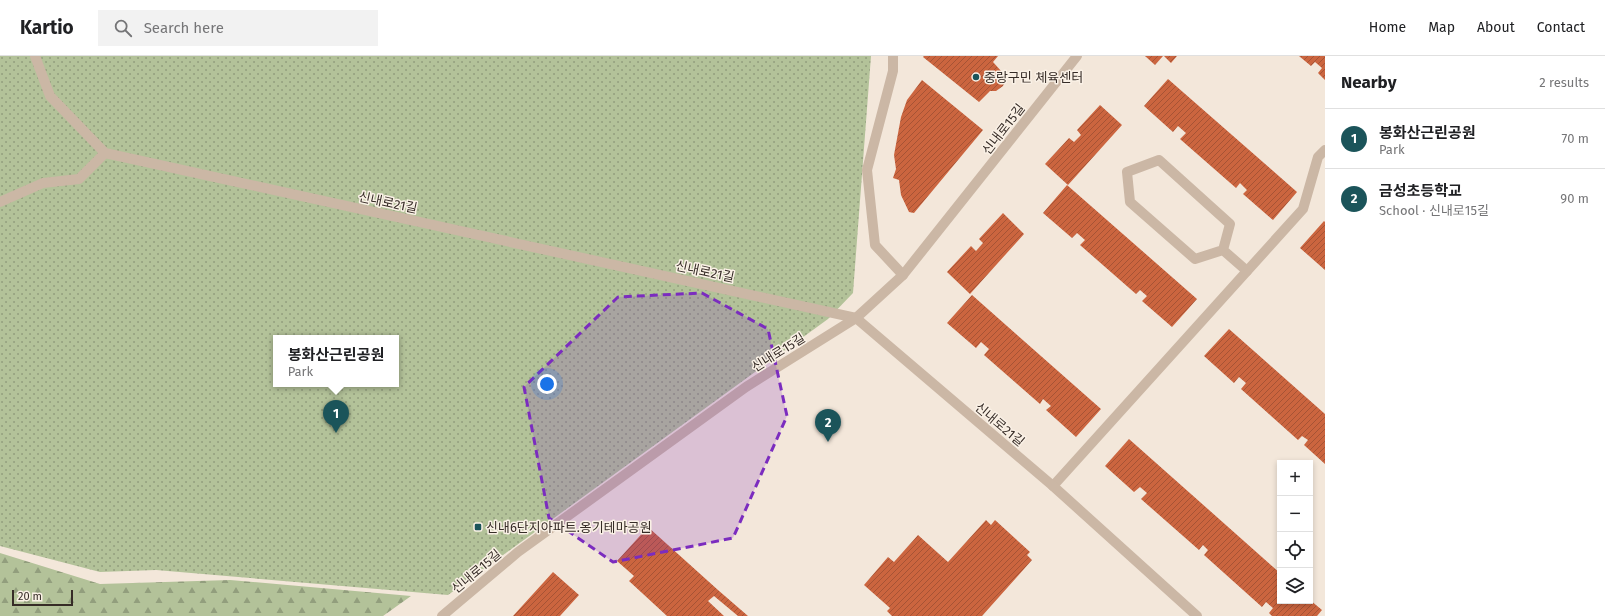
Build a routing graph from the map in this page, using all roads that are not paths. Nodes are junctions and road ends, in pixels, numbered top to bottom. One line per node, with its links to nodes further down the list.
1 (35, 56): 5 (street)
2 (893, 56): 10 (street)
3 (1077, 56): 10 (street, 신내로15길)
4 (1325, 150): 6 (street)
5 (105, 153): 7 (street); 11 (street, 신내로21길)
6 (1321, 160): 9 (street)
7 (0, 202)
8 (1223, 250): 8 (street); 9 (street)
9 (1247, 271): 12 (street)
10 (903, 275): 11 (street, 신내로15길)
11 (856, 318): 12 (street, 신내로21길); 13 (street, 신내로15길)
12 (1053, 486): 14 (street, 신내로21길)
13 (442, 616)
14 (1197, 616)

